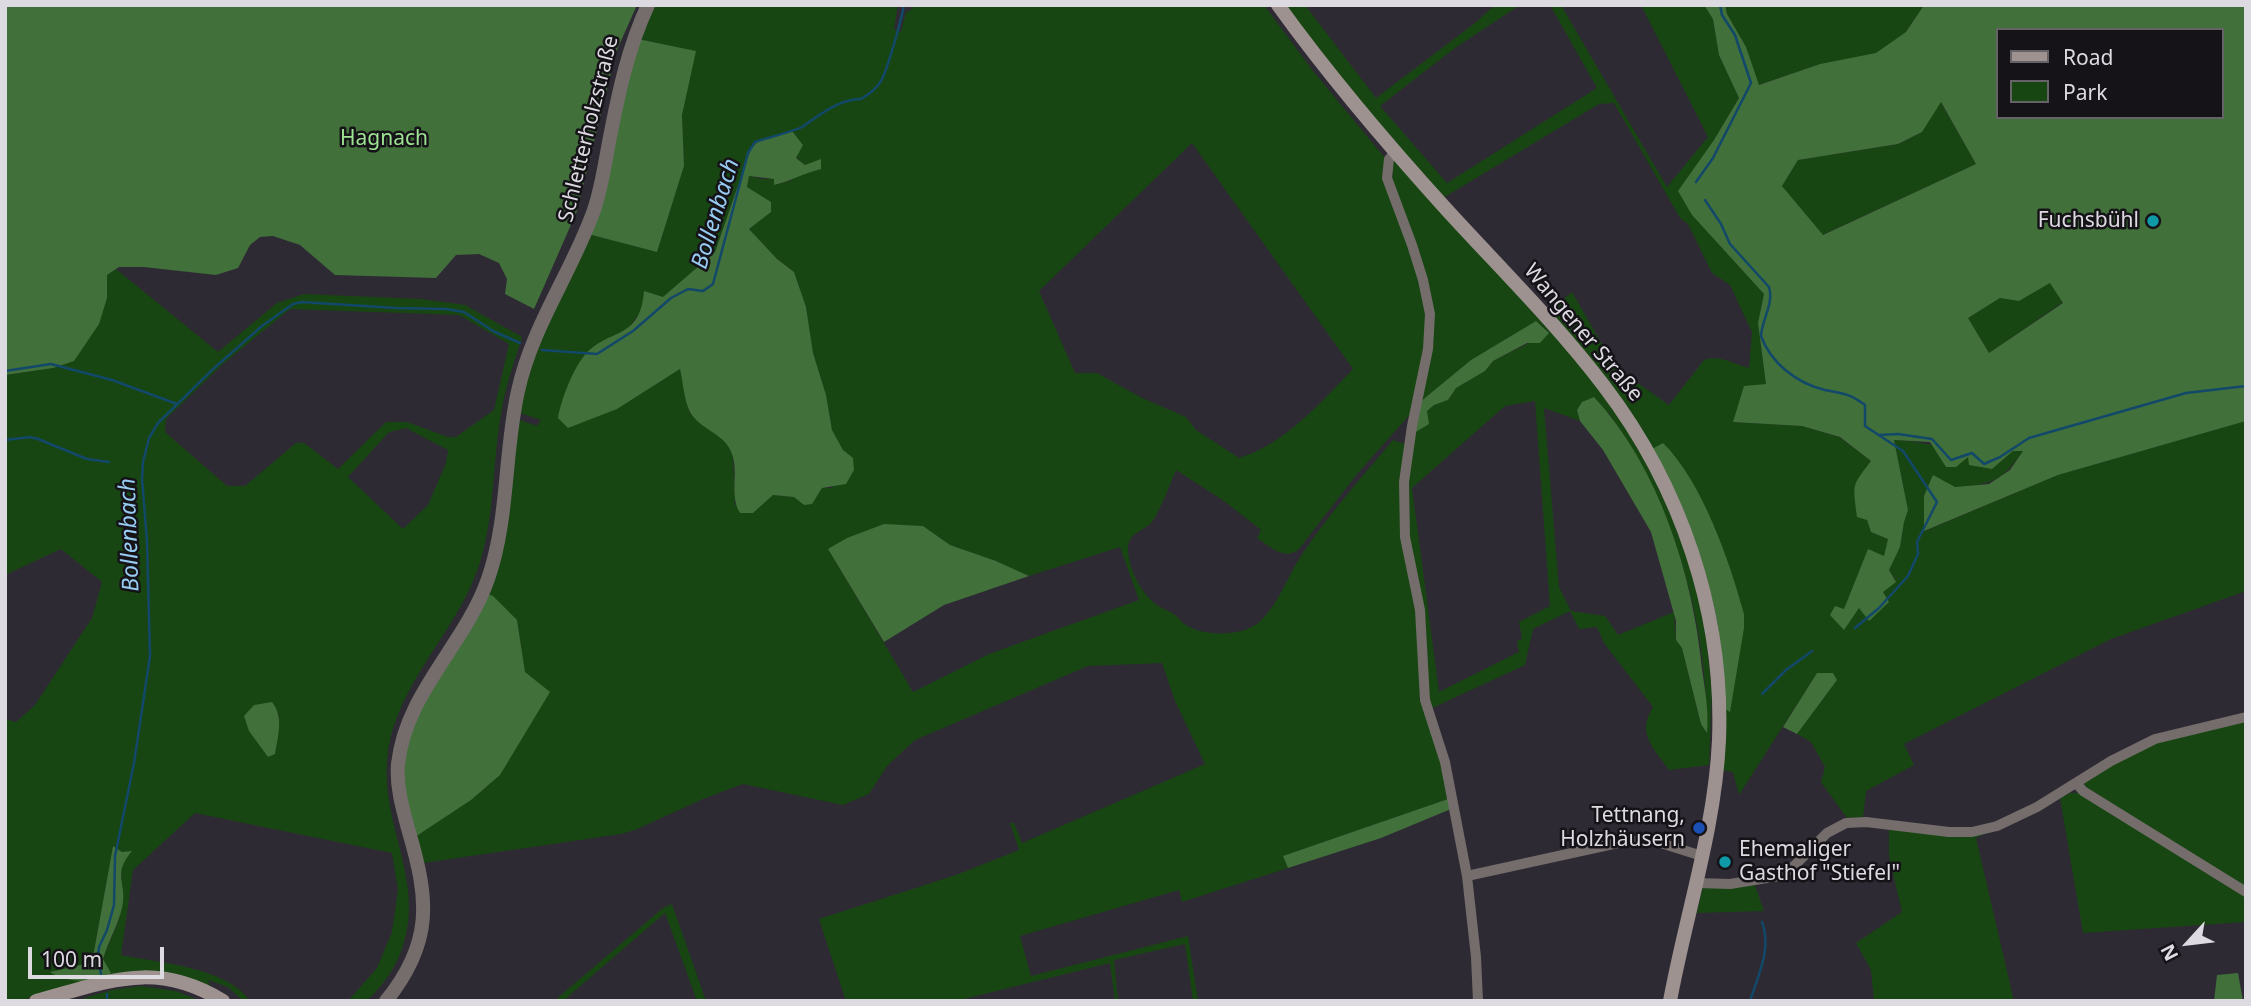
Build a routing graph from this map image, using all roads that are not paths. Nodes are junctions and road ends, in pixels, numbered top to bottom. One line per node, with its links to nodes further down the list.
1 (648, 5): 13 (street, Schletterholzstraße)
2 (1278, 5): 3 (main road, Wangener Straße)
3 (1395, 153): 6 (main road, Wangener Straße); 7 (street)
4 (2246, 717): 5 (street)
5 (2077, 784): 8 (street); 9 (street)
6 (1702, 856): 7 (street); 8 (main road, Wangener Straße)
7 (1467, 876): 10 (street)
8 (1696, 883): 14 (main road, Wangener Straße)
9 (2246, 892)
10 (1479, 995)
11 (36, 1001): 12 (main road)
12 (223, 1001)
13 (386, 1001)
14 (1671, 1001)

